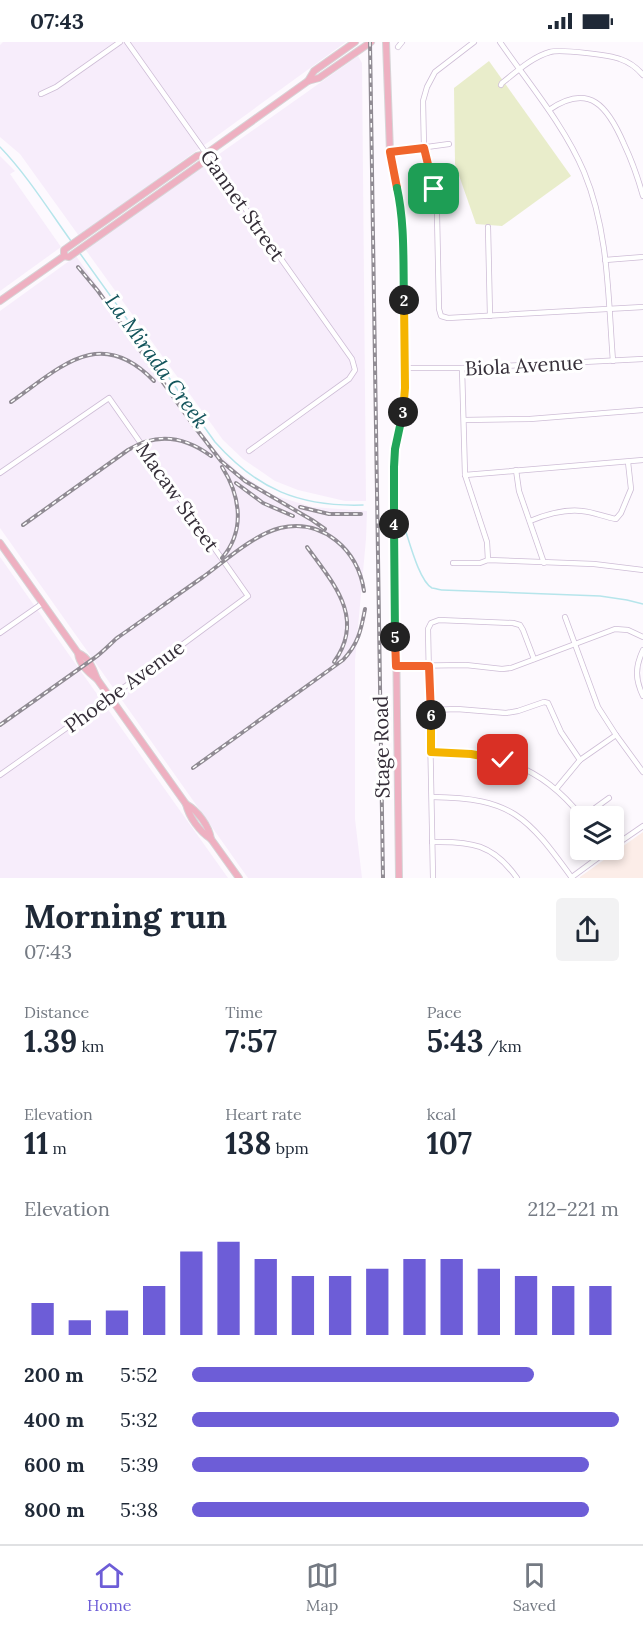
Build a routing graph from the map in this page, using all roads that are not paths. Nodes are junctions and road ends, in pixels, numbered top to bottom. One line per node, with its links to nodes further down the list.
1 (120, 42): 12 (street)
2 (127, 42): 17 (street, Gannet Street)
3 (355, 42): 10 (main road)
4 (371, 42): 10 (main road)
5 (386, 42): 16 (main road, Stage Road)
6 (474, 42): 15 (street)
7 (500, 42): 8 (street)
8 (519, 70): 9 (street); 11 (street); 13 (street)
9 (643, 75)
10 (308, 81): 17 (main road)
11 (501, 85)
12 (41, 94)
13 (549, 110): 18 (street); 22 (street)
14 (449, 144): 15 (street)
15 (424, 148): 16 (street); 26 (street)
16 (390, 152): 29 (main road, Stage Road)
17 (206, 154): 20 (main road); 20 (main road); 33 (street, Gannet Street)
18 (643, 196)
19 (488, 228): 26 (street)
20 (64, 256): 23 (main road)
21 (643, 257): 22 (street)
22 (605, 260): 25 (street)
23 (0, 301)
24 (643, 307): 25 (street)
25 (609, 310): 26 (street); 28 (street)
26 (489, 316)
27 (643, 359): 28 (street, Biola Avenue)
28 (613, 361): 30 (street, Biola Avenue)
29 (405, 368): 30 (street, Biola Avenue); 53 (main road, Stage Road)
30 (462, 368): 32 (street)
31 (643, 410): 32 (street)
32 (464, 420): 38 (street)
33 (249, 451)
34 (643, 460): 35 (street)
35 (628, 462): 36 (street); 39 (street)
36 (516, 470): 38 (street); 39 (street)
37 (0, 473): 45 (street, Macaw Street)
38 (465, 475): 41 (street)
39 (530, 521): 43 (street)
40 (0, 543): 46 (main road)
41 (488, 560): 42 (street); 43 (street)
42 (453, 562)
43 (544, 563): 44 (street)
44 (643, 570)
45 (248, 596): 56 (street, Phoebe Avenue)
46 (43, 603): 48 (street); 56 (main road)
47 (565, 617): 50 (street)
48 (0, 633)
49 (643, 637): 50 (street)
50 (575, 644): 52 (street); 58 (street)
51 (643, 650): 55 (street)
52 (534, 659): 54 (street); 54 (street)
53 (396, 666): 54 (street); 74 (main road, Stage Road)
54 (429, 666): 57 (street)
55 (643, 696)
56 (110, 697): 62 (street, Phoebe Avenue); 73 (main road)
57 (430, 710): 59 (street); 60 (street)
58 (616, 735): 60 (street); 61 (street)
59 (431, 752): 63 (street); 64 (street)
60 (580, 760): 63 (street)
61 (642, 770)
62 (0, 775)
63 (556, 789): 66 (street)
64 (432, 797): 70 (street); 72 (street)
65 (609, 798): 67 (street)
66 (572, 806)
67 (597, 806)
68 (643, 826): 69 (street)
69 (624, 839)
70 (432, 842): 75 (street); 76 (street)
71 (594, 860): 72 (street)
72 (572, 877)
73 (238, 878)
74 (399, 878)
75 (432, 878)
76 (517, 878)

